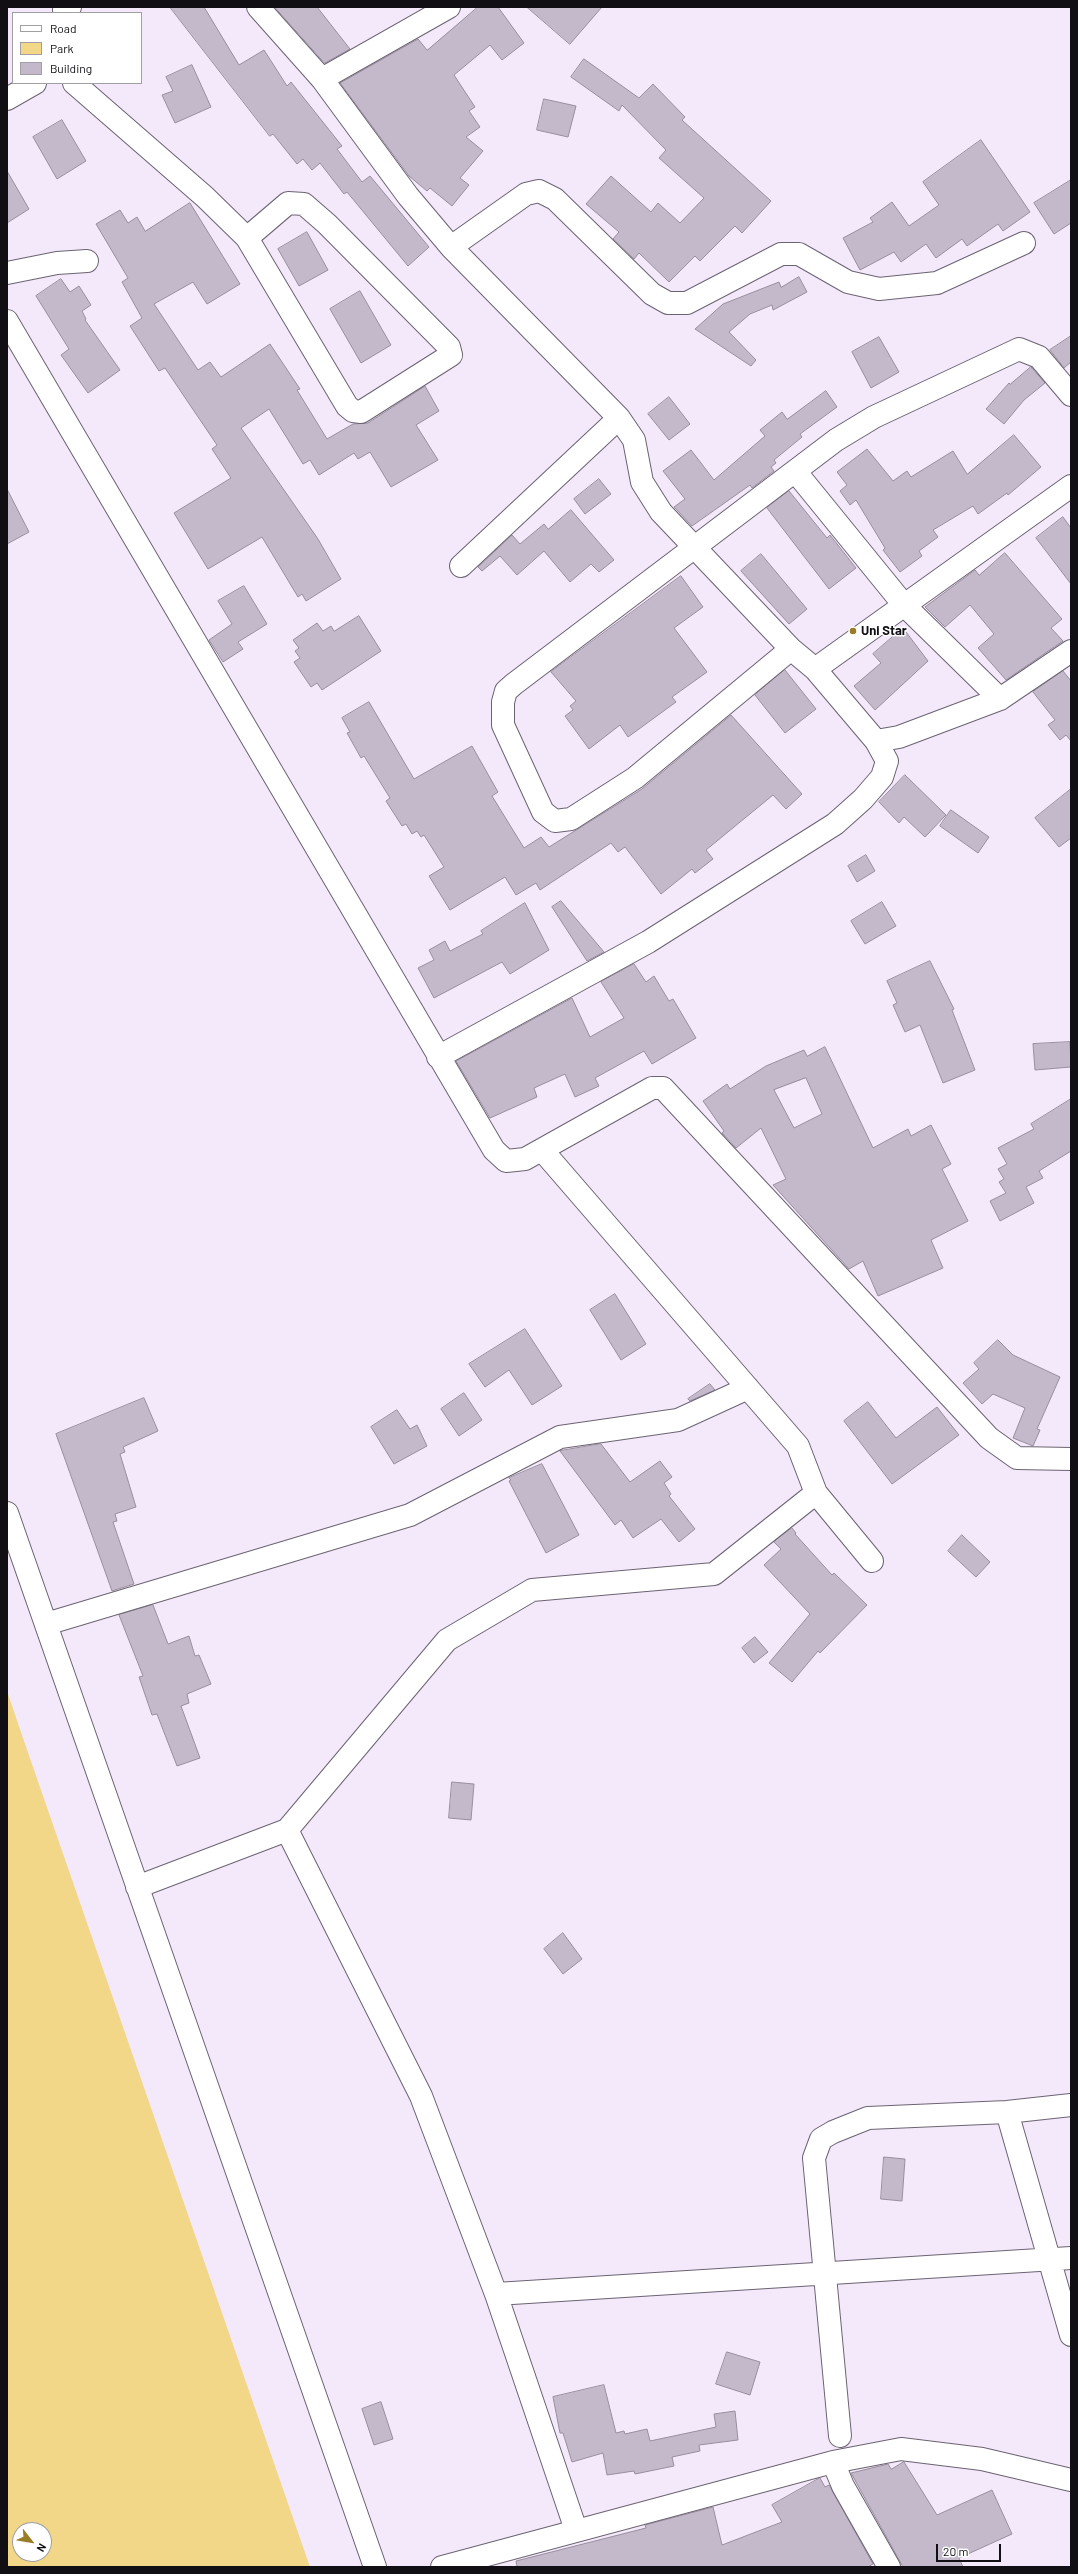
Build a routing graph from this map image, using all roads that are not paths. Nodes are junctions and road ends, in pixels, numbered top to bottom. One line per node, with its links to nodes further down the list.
1 (258, 7): 3 (street)
2 (449, 7): 3 (street)
3 (322, 79): 9 (street)
4 (33, 84): 6 (street)
5 (75, 84): 7 (street)
6 (7, 99)
7 (247, 238): 7 (street)
8 (1024, 243): 9 (street)
9 (451, 247): 14 (street)
10 (87, 261): 11 (street)
11 (7, 273)
12 (7, 321): 25 (street)
13 (1071, 395): 15 (street)
14 (619, 418): 17 (street); 18 (street)
15 (795, 471): 17 (street); 19 (street)
16 (1071, 486): 19 (street)
17 (694, 547): 20 (street); 20 (street)
18 (461, 566)
19 (904, 606): 22 (street); 23 (street)
20 (791, 648): 22 (street)
21 (1071, 651): 23 (street)
22 (815, 669): 24 (street)
23 (1000, 699): 24 (street)
24 (876, 741): 25 (street)
25 (438, 1057): 26 (street)
26 (542, 1150): 27 (street); 28 (street)
27 (748, 1388): 29 (street); 32 (street)
28 (1071, 1459)
29 (816, 1493): 31 (street); 33 (street)
30 (7, 1513): 32 (street)
31 (872, 1560)
32 (46, 1624): 34 (street)
33 (287, 1830): 34 (street); 40 (street)
34 (137, 1887): 46 (street)
35 (1071, 2105): 36 (street)
36 (1007, 2112): 37 (street); 39 (street)
37 (1048, 2258): 38 (street); 39 (street); 41 (street)
38 (1071, 2258)
39 (824, 2273): 40 (street); 42 (street)
40 (496, 2294): 45 (street)
41 (1071, 2335)
42 (840, 2436)
43 (833, 2462): 44 (street); 45 (street); 48 (street)
44 (1071, 2480)
45 (576, 2530): 47 (street)
46 (375, 2567)
47 (442, 2567)
48 (889, 2567)

